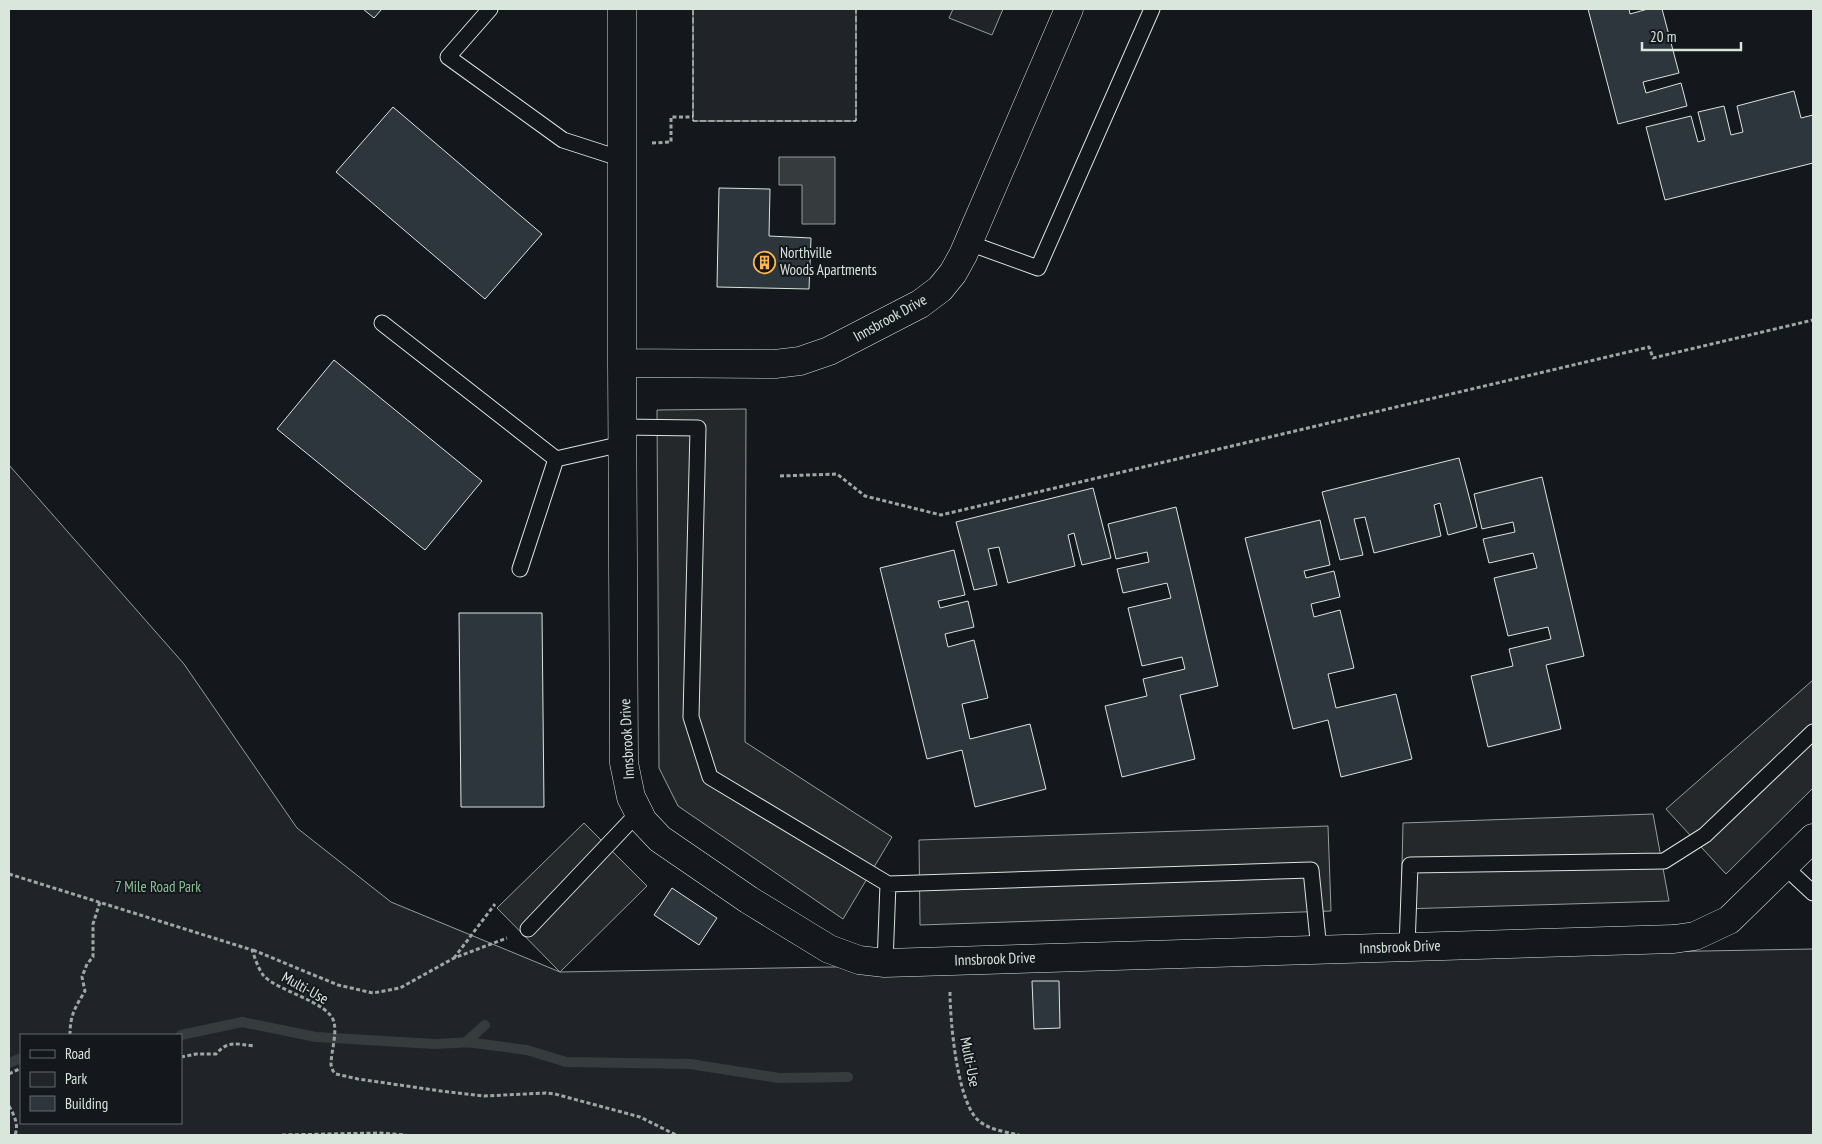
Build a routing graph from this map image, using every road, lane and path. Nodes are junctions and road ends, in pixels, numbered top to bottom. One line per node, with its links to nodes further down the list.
1 (490, 9): 6 (lane)
2 (622, 9): 6 (street, Innsbrook Drive)
3 (1069, 9): 7 (street, Innsbrook Drive)
4 (1152, 9): 7 (lane)
5 (692, 117): 6 (path)
6 (622, 151): 10 (street, Innsbrook Drive)
7 (969, 243): 10 (street, Innsbrook Drive)
8 (1813, 320): 13 (path)
9 (382, 323): 12 (lane)
10 (622, 363): 11 (street, Innsbrook Drive)
11 (622, 435): 12 (lane); 16 (street, Innsbrook Drive); 20 (lane)
12 (556, 459): 14 (lane)
13 (780, 476)
14 (520, 569)
15 (1813, 732): 25 (lane)
16 (639, 812): 24 (lane); 30 (street, Innsbrook Drive)
17 (1813, 838): 18 (street, Innsbrook Drive)
18 (1784, 866): 21 (lane); 25 (street, Innsbrook Drive)
19 (9, 874): 22 (path)
20 (888, 884): 27 (lane); 30 (lane)
21 (1813, 893)
22 (100, 902): 26 (path); 31 (path)
23 (495, 904): 28 (path)
24 (528, 929): 28 (path)
25 (1407, 947): 27 (street, Innsbrook Drive)
26 (252, 950): 28 (path); 38 (path, Multi-Use)
27 (1319, 950): 29 (street, Innsbrook Drive)
28 (454, 958)
29 (951, 960): 30 (street, Innsbrook Drive); 39 (path, Multi-Use)
30 (885, 962)
31 (70, 1034)
32 (254, 1046): 33 (path)
33 (182, 1057)
34 (9, 1106): 35 (path)
35 (15, 1135)
36 (282, 1135): 37 (path)
37 (406, 1135)
38 (676, 1135)
39 (1019, 1135)

